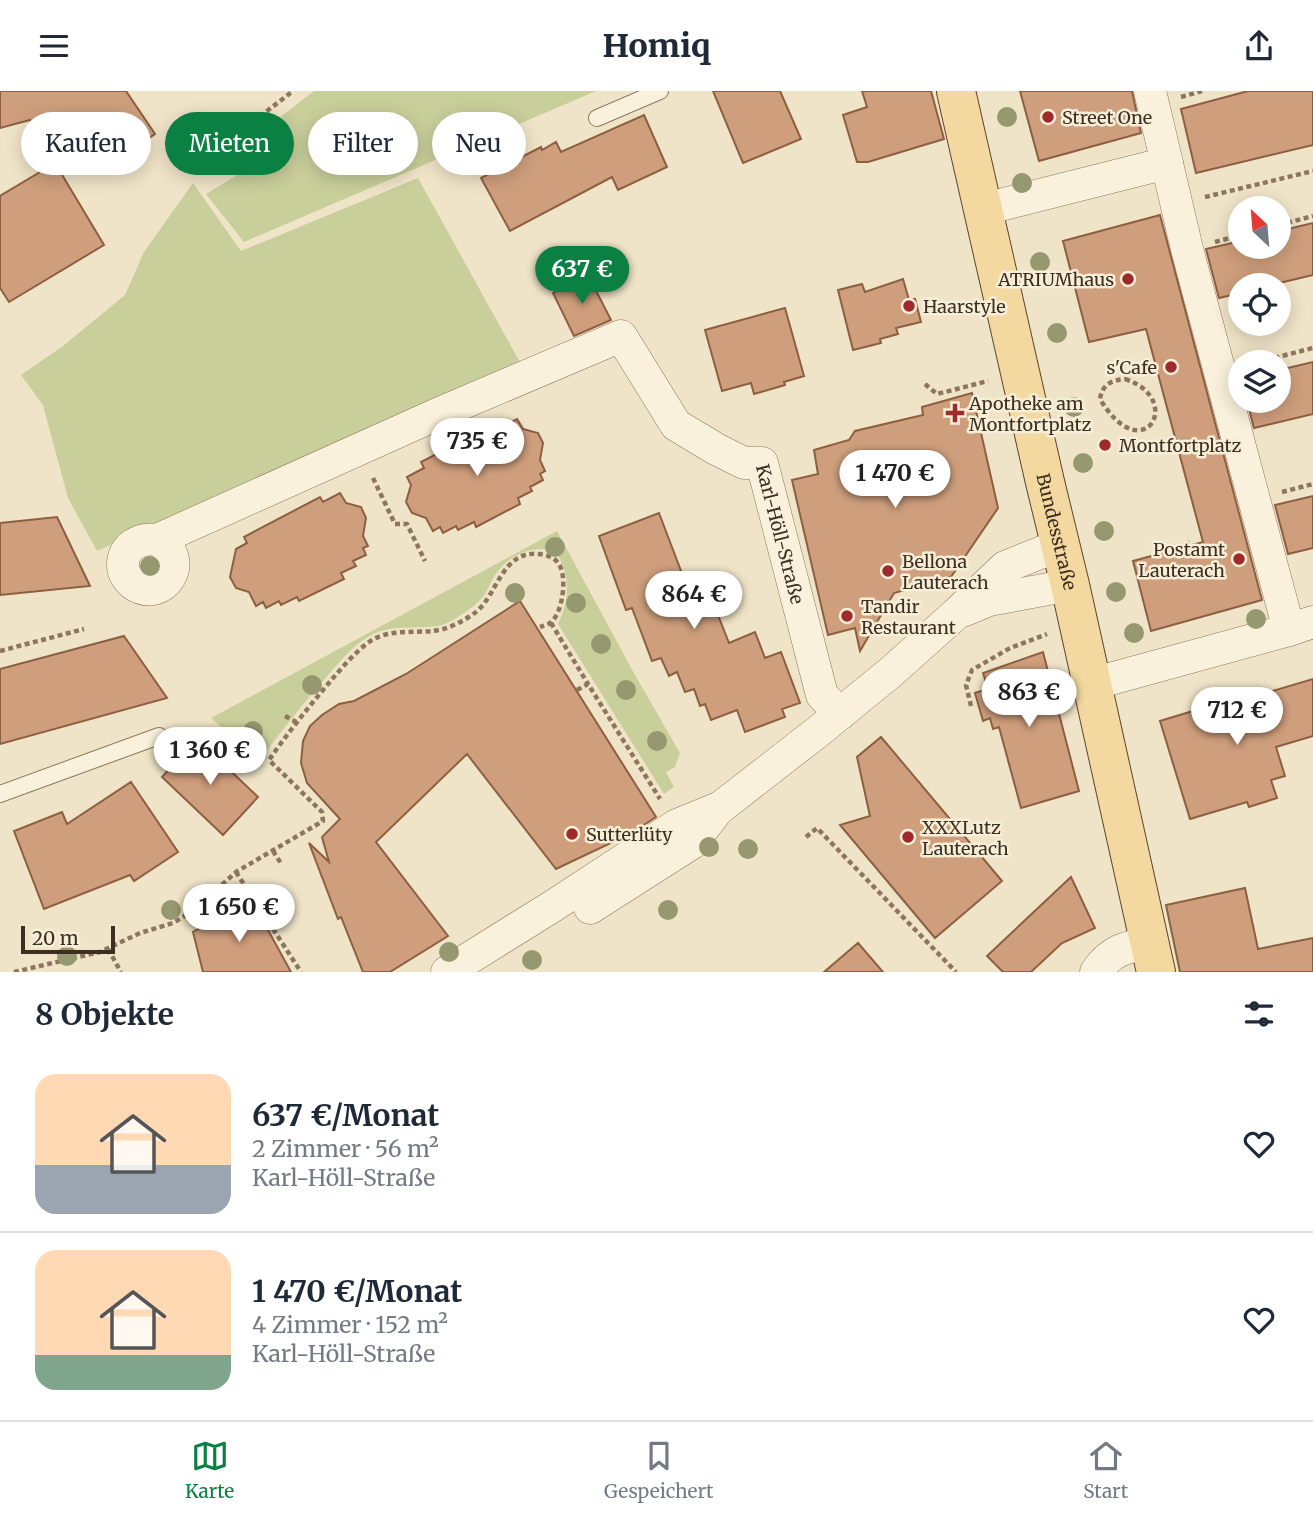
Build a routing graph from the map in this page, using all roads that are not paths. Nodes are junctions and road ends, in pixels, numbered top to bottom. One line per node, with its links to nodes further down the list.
1 (660, 91): 4 (lane)
2 (957, 91): 6 (main road, Bundesstraße)
3 (1150, 91): 5 (street)
4 (597, 118)
5 (1167, 163): 6 (street); 11 (street)
6 (984, 209): 8 (main road, Bundesstraße)
7 (157, 540): 13 (street, Karl-Höll-Straße)
8 (1060, 545): 9 (main road, Bundesstraße); 10 (street)
9 (1070, 585): 10 (street); 12 (main road, Bundesstraße)
10 (957, 613): 13 (street)
11 (1301, 626): 12 (street)
12 (1092, 684): 17 (main road, Bundesstraße)
13 (840, 714): 16 (street)
14 (159, 736): 15 (lane)
15 (0, 795)
16 (721, 807): 18 (street); 19 (street)
17 (1153, 957): 20 (street)
18 (447, 972)
19 (488, 972)
20 (1096, 972)

